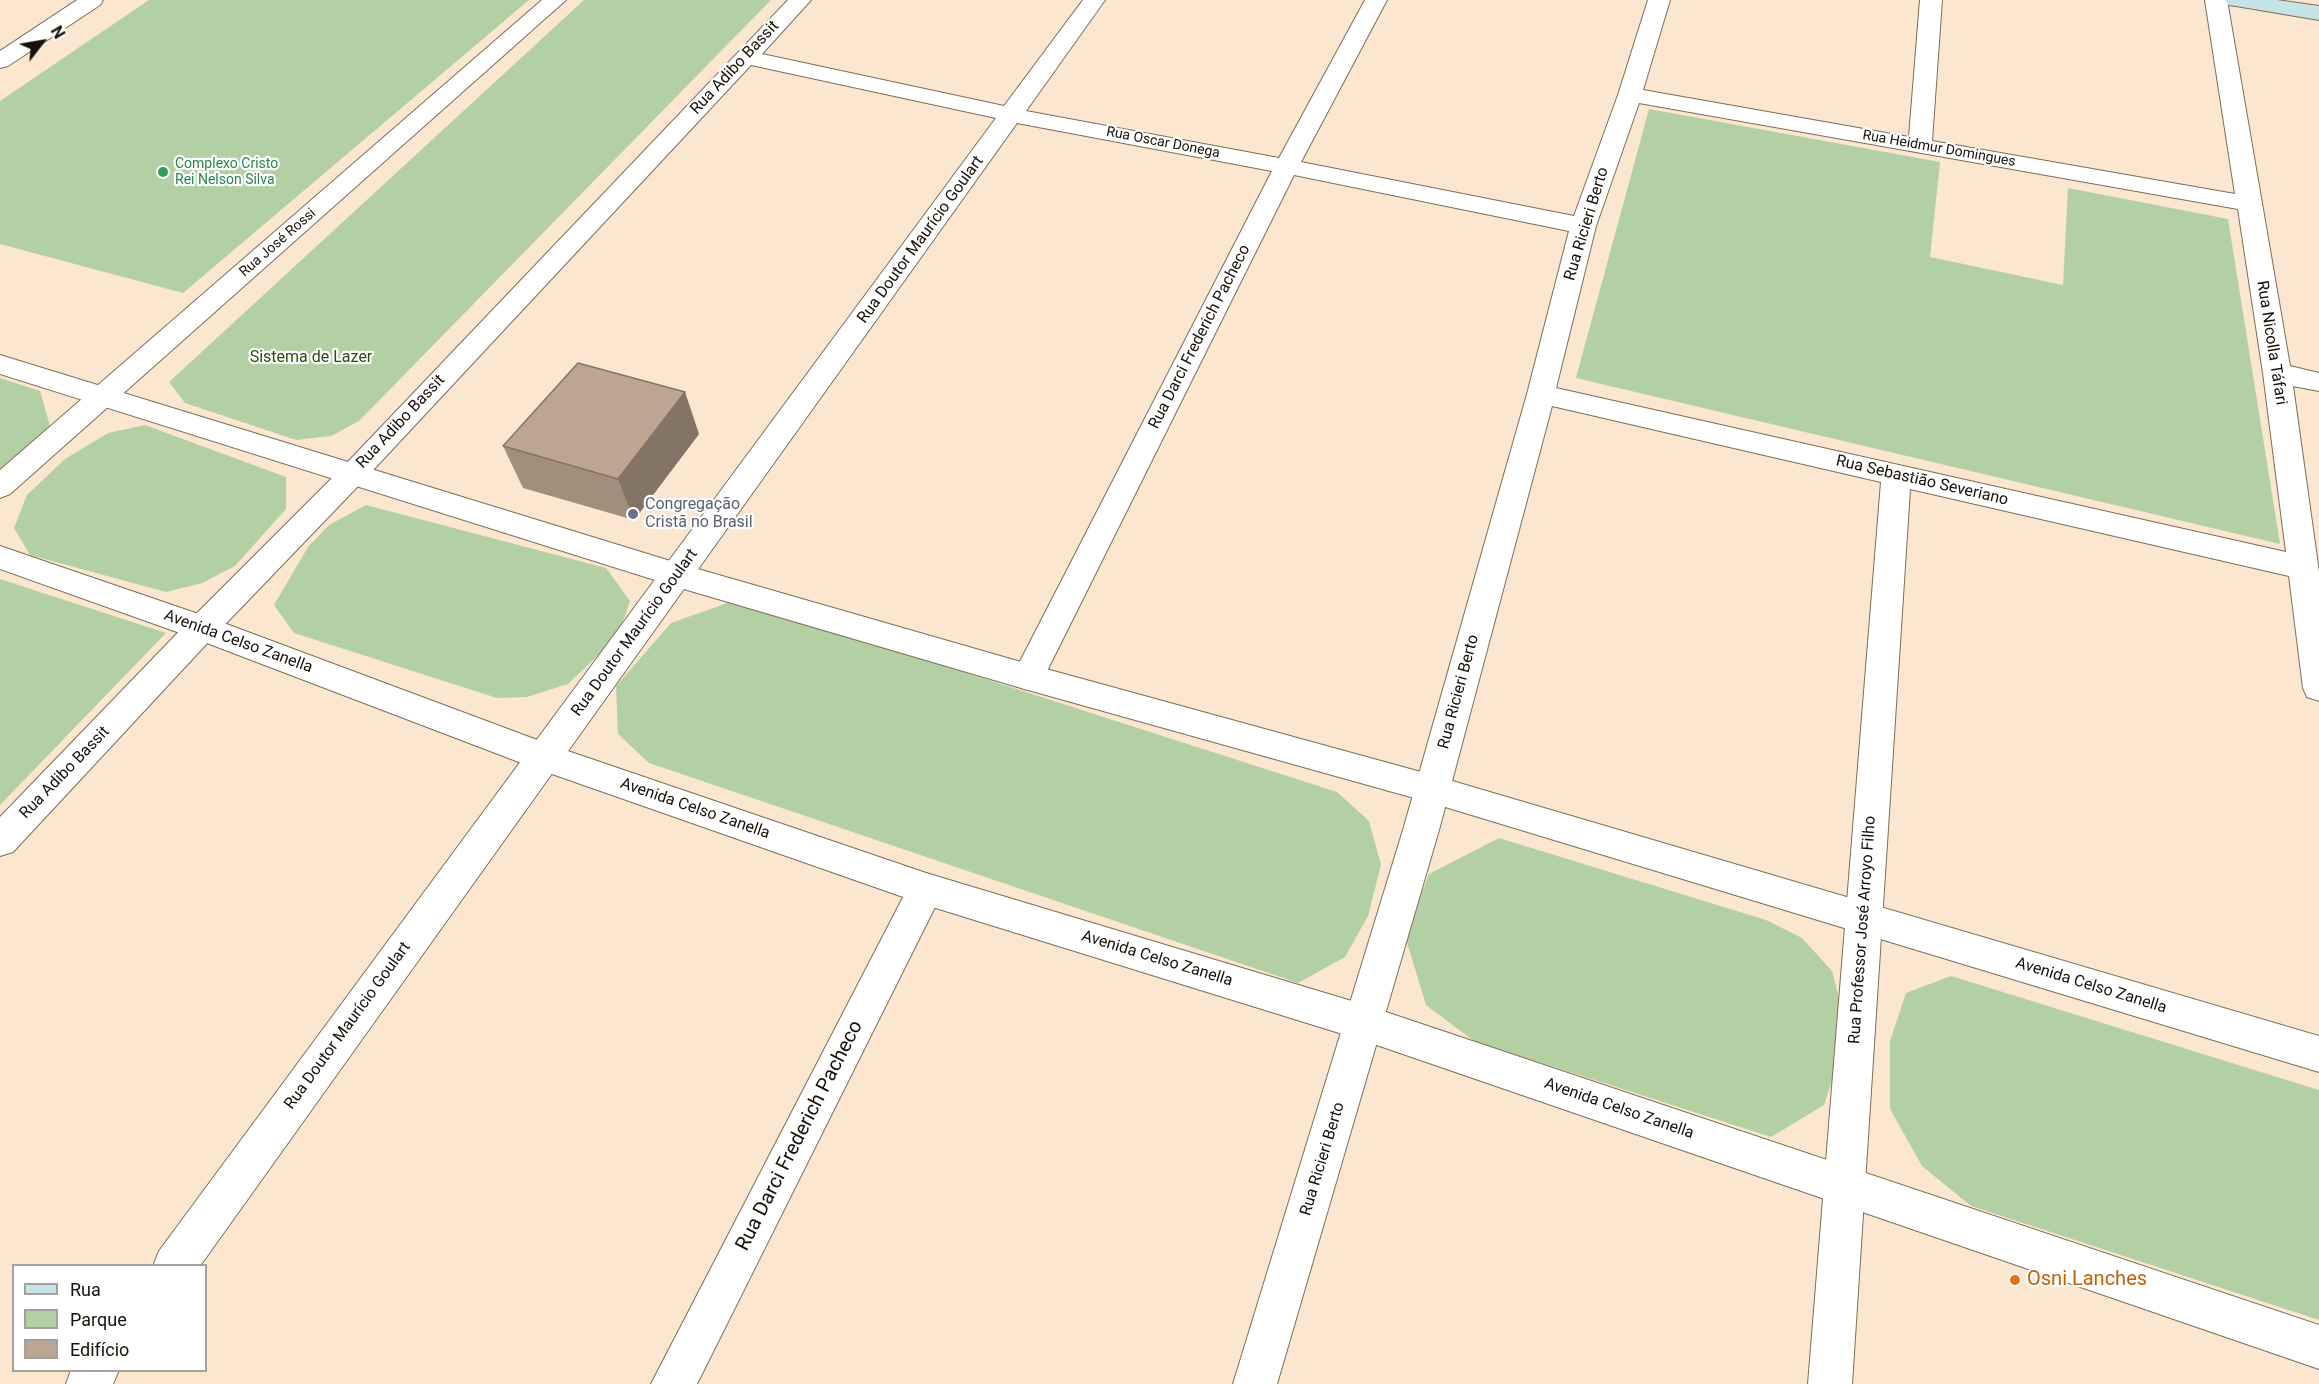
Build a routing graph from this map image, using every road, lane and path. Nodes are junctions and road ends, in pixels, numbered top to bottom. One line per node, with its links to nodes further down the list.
1 (92, 0): 12 (street)
2 (555, 0): 23 (street, Rua José Rossi)
3 (800, 0): 11 (street, Rua Adibo Bassit)
4 (1094, 0): 14 (street, Rua Doutor Maurício Goulart)
5 (1376, 0): 16 (street, Rua Darci Frederich Pacheco)
6 (1659, 0): 13 (street, Rua Ricieri Berto)
7 (1931, 0): 15 (street)
8 (2216, 0): 17 (street, Rua Nicolla Táfari)
9 (2236, 0): 10 (main road)
10 (2319, 13)
11 (745, 57): 14 (street, Rua Oscar Donega); 24 (street, Rua Adibo Bassit)
12 (0, 61)
13 (1630, 95): 15 (street, Rua Heidmur Domingues); 18 (street, Rua Ricieri Berto)
14 (1012, 115): 16 (street, Rua Oscar Donega); 29 (street, Rua Doutor Maurício Goulart)
15 (1920, 146): 17 (street, Rua Heidmur Domingues)
16 (1287, 166): 18 (street, Rua Oscar Donega); 31 (street, Rua Darci Frederich Pacheco)
17 (2249, 204): 20 (street, Rua Nicolla Táfari)
18 (1582, 226): 22 (street, Rua Ricieri Berto)
19 (0, 364): 23 (street, Avenida Celso Zanella)
20 (2277, 373): 21 (street); 28 (street, Rua Nicolla Táfari)
21 (2319, 382)
22 (1541, 394): 25 (street, Rua Sebastião Severiano); 34 (street, Rua Ricieri Berto)
23 (102, 398): 24 (street, Avenida Celso Zanella); 26 (street, Rua José Rossi)
24 (352, 475): 29 (street, Avenida Celso Zanella); 30 (street, Rua Adibo Bassit)
25 (1896, 475): 28 (street, Rua Sebastião Severiano); 37 (street, Rua Professor José Arroyo Filho)
26 (0, 487)
27 (0, 557): 30 (street, Avenida Celso Zanella)
28 (2303, 568): 32 (street, Rua Nicolla Táfari)
29 (677, 574): 31 (street, Avenida Celso Zanella); 33 (street, Rua Doutor Maurício Goulart)
30 (202, 628): 33 (street, Avenida Celso Zanella); 35 (street, Rua Adibo Bassit)
31 (1028, 677): 34 (street, Avenida Celso Zanella)
32 (2319, 688)
33 (544, 757): 36 (street, Avenida Celso Zanella); 41 (street, Rua Doutor Maurício Goulart)
34 (1432, 789): 37 (street, Avenida Celso Zanella); 38 (street, Rua Ricieri Berto)
35 (0, 841)
36 (926, 889): 38 (street, Avenida Celso Zanella); 45 (street, Rua Darci Frederich Pacheco)
37 (1864, 917): 39 (street, Avenida Celso Zanella); 40 (street, Rua Professor José Arroyo Filho)
38 (1365, 1023): 40 (street, Avenida Celso Zanella); 46 (street, Rua Ricieri Berto)
39 (2319, 1054)
40 (1845, 1185): 42 (street, Avenida Celso Zanella); 47 (street, Rua Professor José Arroyo Filho)
41 (175, 1264)
42 (2319, 1347)
43 (96, 1372): 44 (street)
44 (87, 1384)
45 (673, 1384)
46 (1256, 1384)
47 (1830, 1384)

